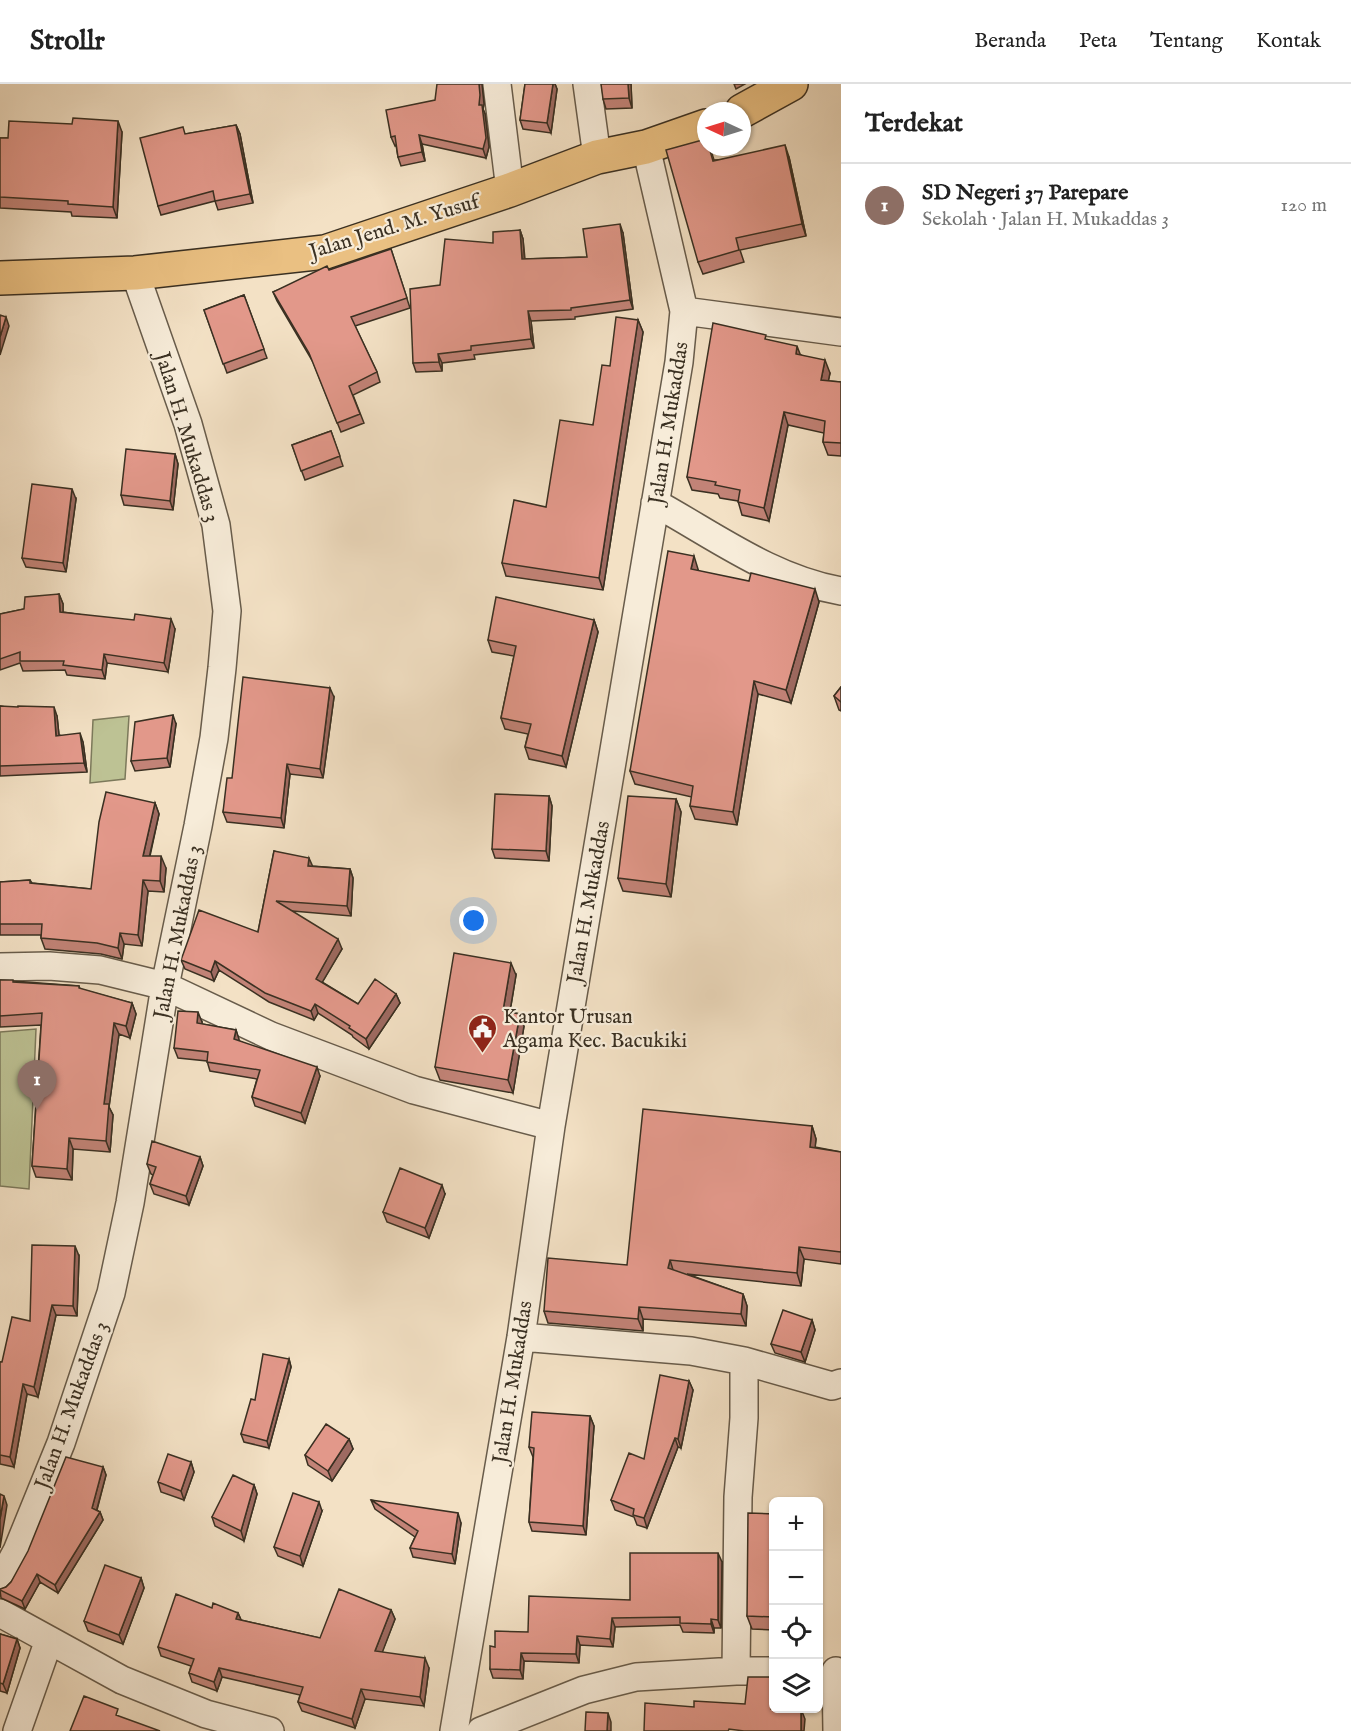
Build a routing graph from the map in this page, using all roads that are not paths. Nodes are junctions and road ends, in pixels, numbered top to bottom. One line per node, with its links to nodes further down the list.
1 (496, 84): 8 (street)
2 (587, 84): 7 (street)
3 (791, 84): 4 (highway)
4 (751, 106)
5 (697, 129): 6 (highway, Jalan Jend. M. Yusuf)
6 (646, 147): 7 (highway, Jalan Jend. M. Yusuf); 11 (street, Jalan H. Mukaddas)
7 (597, 157): 8 (highway, Jalan Jend. M. Yusuf)
8 (510, 190): 9 (highway, Jalan Jend. M. Yusuf)
9 (135, 273): 10 (highway, Jalan Jend. M. Yusuf); 16 (street, Jalan H. Mukaddas 3)
10 (0, 278)
11 (684, 310): 12 (street); 13 (street, Jalan H. Mukaddas)
12 (841, 332)
13 (655, 503): 14 (street); 17 (street, Jalan H. Mukaddas)
14 (841, 591)
15 (0, 967): 16 (street)
16 (165, 986): 17 (street); 21 (street, Jalan H. Mukaddas 3)
17 (551, 1126): 18 (street, Jalan H. Mukaddas)
18 (521, 1337): 19 (street); 29 (street, Jalan H. Mukaddas)
19 (744, 1361): 20 (street); 24 (street)
20 (841, 1383)
21 (0, 1582)
22 (0, 1613): 23 (street)
23 (50, 1640): 27 (street); 28 (street)
24 (736, 1671): 25 (street); 30 (street)
25 (769, 1671)
26 (832, 1671): 31 (street)
27 (17, 1731)
28 (270, 1731)
29 (454, 1731)
30 (481, 1731)
31 (837, 1731)

